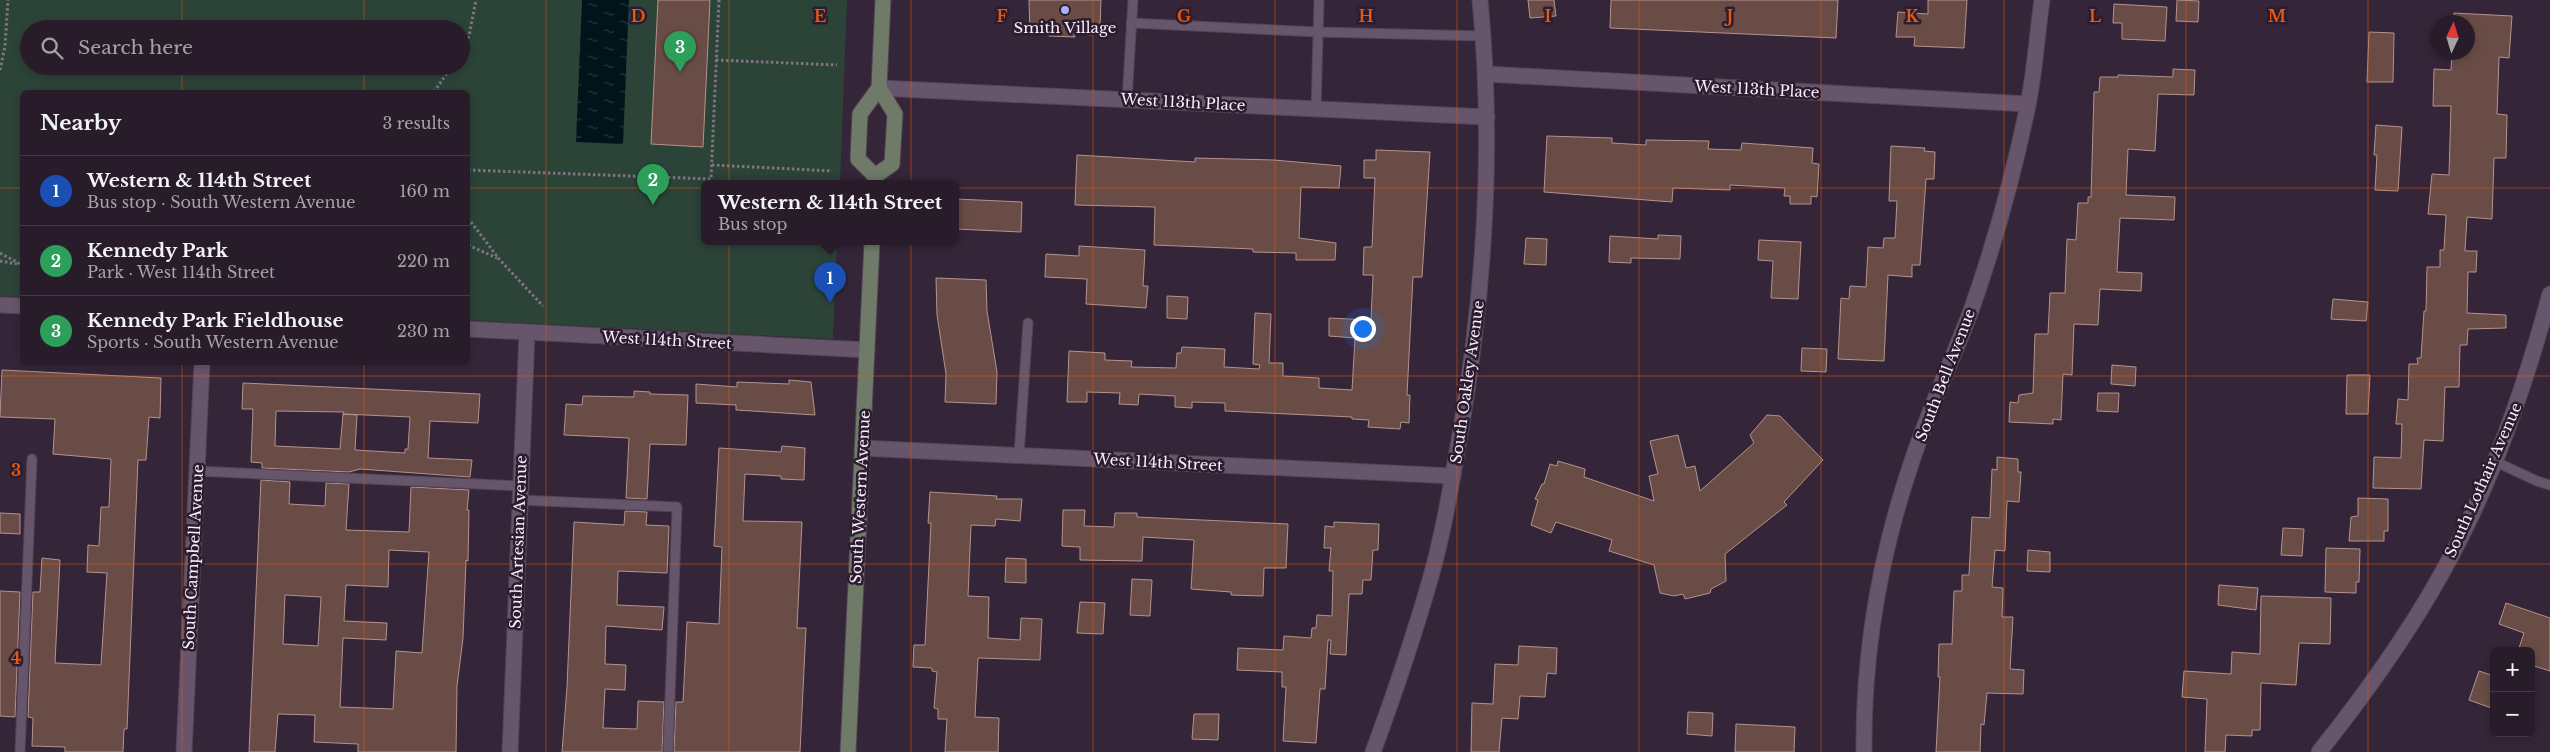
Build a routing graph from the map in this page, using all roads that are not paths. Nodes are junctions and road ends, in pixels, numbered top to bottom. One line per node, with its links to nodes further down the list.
1 (883, 0): 10 (main road)
2 (1133, 0): 6 (lane)
3 (1319, 0): 7 (lane)
4 (1480, 0): 8 (street, South Oakley Avenue)
5 (2042, 0): 12 (street, South Bell Avenue)
6 (1131, 23): 7 (lane); 11 (lane)
7 (1318, 32): 8 (lane); 13 (lane)
8 (1484, 36): 9 (street, South Oakley Avenue)
9 (1487, 74): 12 (street, West 113th Place); 14 (street, South Oakley Avenue)
10 (879, 88): 11 (street, West 113th Place); 15 (main road); 15 (main road)
11 (1127, 100): 13 (street, West 113th Place)
12 (2028, 104): 39 (street, South Bell Avenue)
13 (1316, 109): 14 (street, West 113th Place)
14 (1487, 117): 30 (street, South Oakley Avenue)
15 (875, 180)
16 (872, 245): 23 (main road, South Western Avenue)
17 (2550, 294): 28 (street, South Lothair Avenue)
18 (0, 305): 19 (street)
19 (20, 306)
20 (1028, 323): 26 (lane)
21 (470, 329): 22 (street, West 114th Street)
22 (527, 333): 23 (street, West 114th Street); 32 (street, South Artesian Avenue)
23 (867, 350): 25 (main road, South Western Avenue)
24 (202, 365): 29 (street, South Campbell Avenue)
25 (862, 448): 26 (street, West 114th Street); 37 (main road, South Western Avenue)
26 (1018, 455): 30 (street, West 114th Street)
27 (32, 459): 33 (lane)
28 (2494, 461): 31 (lane); 40 (street, South Lothair Avenue)
29 (197, 471): 32 (lane); 34 (street, South Campbell Avenue)
30 (1453, 476): 38 (street, South Oakley Avenue)
31 (2550, 485)
32 (520, 493): 35 (street, South Artesian Avenue); 36 (lane)
33 (20, 752)
34 (184, 752)
35 (510, 752)
36 (668, 752)
37 (848, 752)
38 (1372, 752)
39 (1864, 752)
40 (2319, 752)

